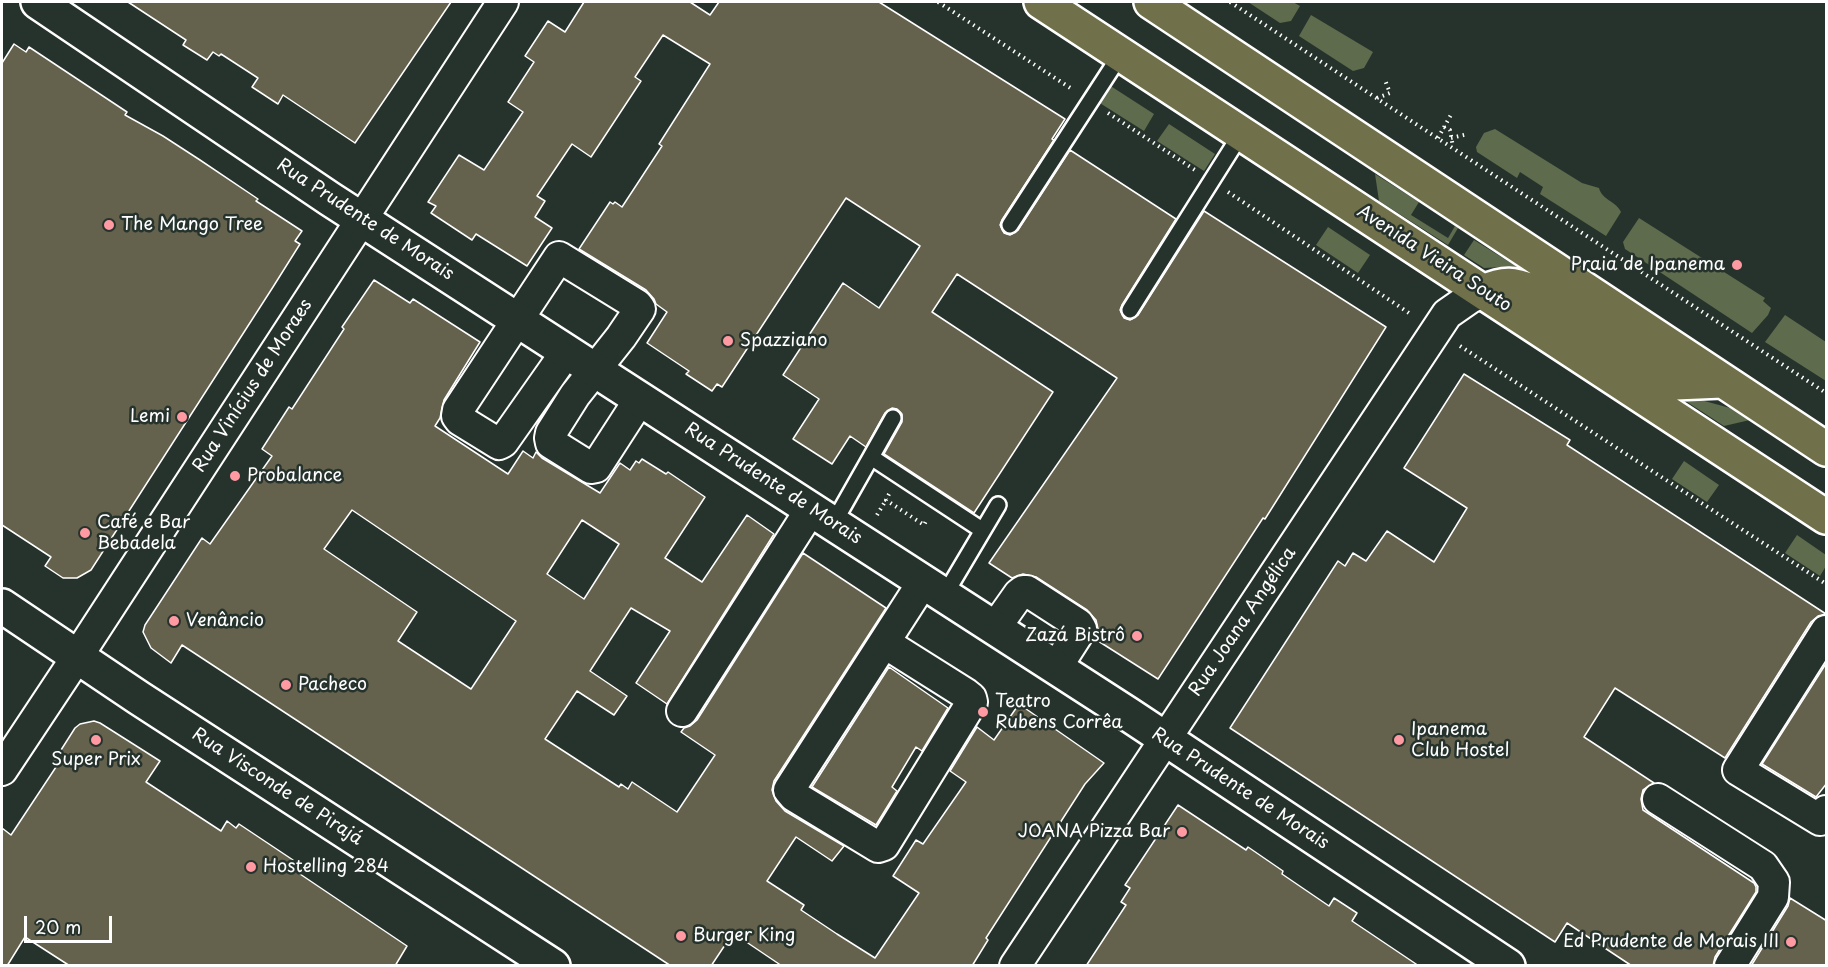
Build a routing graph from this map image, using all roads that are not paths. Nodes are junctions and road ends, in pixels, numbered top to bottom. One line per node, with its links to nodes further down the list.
1 (38, 2): 7 (main road, Rua Prudente de Morais)
2 (503, 2): 7 (street, Rua Vinícius de Moraes)
3 (1041, 2): 5 (highway, Avenida Vieira Souto)
4 (1151, 2): 14 (highway)
5 (1121, 54): 6 (highway, Avenida Vieira Souto); 8 (lane)
6 (1241, 134): 9 (highway, Avenida Vieira Souto); 10 (lane)
7 (363, 219): 11 (main road, Rua Prudente de Morais); 28 (street, Rua Vinícius de Moraes)
8 (1010, 225)
9 (1484, 292): 14 (highway); 21 (highway, Avenida Vieira Souto); 31 (street, Rua Joana Angélica)
10 (1130, 310)
11 (518, 319): 12 (main road, Rua Prudente de Morais); 12 (street); 13 (street)
12 (567, 351): 13 (main road, Rua Prudente de Morais)
13 (595, 369): 15 (main road, Rua Prudente de Morais); 15 (street)
14 (1722, 381): 17 (highway)
15 (640, 399): 20 (main road, Rua Prudente de Morais)
16 (892, 418): 18 (lane)
17 (1827, 449)
18 (872, 457): 20 (lane); 22 (lane)
19 (998, 505): 22 (lane)
20 (822, 516): 23 (main road, Rua Prudente de Morais); 30 (street)
21 (1827, 517)
22 (982, 530): 23 (lane)
23 (934, 589): 25 (main road, Rua Prudente de Morais); 27 (street)
24 (2, 606): 28 (main road, Rua Visconde de Pirajá)
25 (995, 628): 29 (main road, Rua Prudente de Morais); 29 (street)
26 (1827, 631): 34 (street)
27 (885, 643): 27 (street)
28 (77, 657): 32 (street, Rua Vinícius de Moraes); 35 (main road, Rua Visconde de Pirajá)
29 (1056, 668): 31 (main road, Rua Prudente de Morais)
30 (682, 711)
31 (1164, 739): 36 (street, Rua Joana Angélica); 37 (main road, Rua Prudente de Morais)
32 (2, 770)
33 (1658, 799): 38 (street)
34 (1827, 811)
35 (553, 966)
36 (1015, 966)
37 (1508, 966)
38 (1730, 966)

